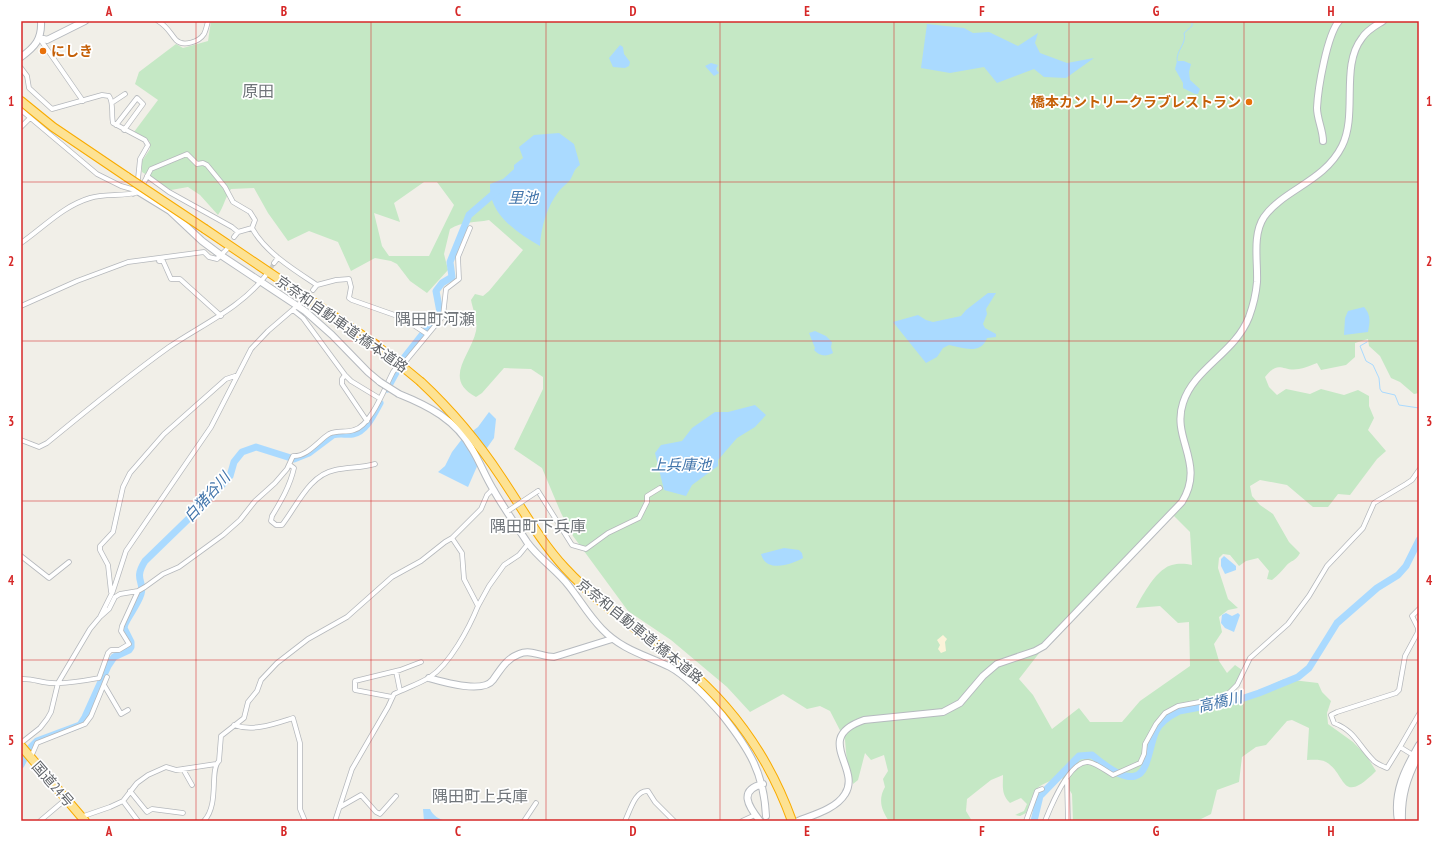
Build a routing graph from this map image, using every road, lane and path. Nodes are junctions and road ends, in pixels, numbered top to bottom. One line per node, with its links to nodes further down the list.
1 (41, 21): 7 (street)
2 (85, 21): 7 (street)
3 (158, 21): 4 (street)
4 (208, 21)
5 (1339, 21): 19 (street)
6 (1383, 21): 110 (street)
7 (40, 38): 8 (street); 12 (street)
8 (21, 57)
9 (21, 68): 12 (street)
10 (125, 94): 13 (street)
11 (21, 101): 47 (highway, 京奈和自動車道;橋本道路, bridge)
12 (83, 101): 13 (street)
13 (113, 102): 16 (street)
14 (21, 110): 15 (street)
15 (30, 118): 17 (street); 21 (street)
16 (116, 125): 18 (street); 18 (street)
17 (21, 127)
18 (124, 130): 21 (street)
19 (1323, 141)
20 (147, 176): 21 (street); 22 (street); 24 (street)
21 (135, 192): 23 (street); 28 (street)
22 (169, 192): 23 (street); 26 (street)
23 (159, 203): 30 (street)
24 (252, 228): 26 (street); 31 (street)
25 (470, 228): 42 (street)
26 (238, 232): 27 (street)
27 (234, 237)
28 (21, 243)
29 (228, 248): 30 (street)
30 (222, 256): 32 (street); 35 (street)
31 (278, 258): 33 (street); 36 (street)
32 (156, 260): 39 (street); 41 (street)
33 (274, 263)
34 (266, 275): 35 (street)
35 (261, 282): 40 (street); 41 (street)
36 (317, 285): 37 (street); 42 (street)
37 (313, 290)
38 (304, 300): 40 (street)
39 (21, 306)
40 (295, 308): 43 (street); 44 (street); 47 (street, bridge)
41 (221, 316): 48 (street)
42 (427, 334): 45 (street)
43 (345, 375): 45 (street); 46 (street)
44 (235, 376): 60 (street); 60 (street)
45 (379, 398): 46 (street)
46 (367, 421): 49 (street)
47 (462, 430): 53 (street); 109 (highway, 京奈和自動車道;橋本道路)
48 (21, 440)
49 (291, 461): 50 (street); 59 (street)
50 (376, 464)
51 (1419, 470): 84 (street)
52 (660, 488): 54 (street, bridge)
53 (493, 489): 54 (street); 55 (street)
54 (508, 511): 56 (street)
55 (452, 538): 61 (street); 76 (street)
56 (528, 544): 61 (street); 64 (street)
57 (21, 556): 58 (street)
58 (69, 562)
59 (141, 589): 63 (street); 67 (street)
60 (112, 594): 63 (street)
61 (478, 606): 68 (street)
62 (1419, 609): 79 (street)
63 (100, 617): 70 (street)
64 (612, 639): 68 (street); 85 (street)
65 (421, 662): 66 (street)
66 (396, 671): 72 (street); 73 (street)
67 (102, 677): 70 (street); 71 (street)
68 (429, 678): 72 (street)
69 (21, 679): 70 (street)
70 (58, 683): 78 (street)
71 (104, 684): 74 (street); 81 (street)
72 (400, 691): 73 (street)
73 (392, 697): 93 (street)
74 (128, 710)
75 (1419, 714): 79 (street)
76 (234, 725): 82 (street); 102 (street)
77 (1419, 745): 80 (street)
78 (22, 746): 81 (highway, 国道24号)
79 (1400, 748): 80 (street)
80 (1417, 757): 113 (street); 114 (street)
81 (31, 758): 90 (highway, 国道24号)
82 (216, 764): 83 (street); 101 (street)
83 (183, 769): 86 (street); 88 (street)
84 (1067, 779): 111 (street); 112 (street)
85 (763, 784): 95 (street); 96 (street)
86 (192, 785)
87 (1042, 789): 97 (street)
88 (130, 791): 91 (street); 94 (street)
89 (396, 796): 93 (street)
90 (66, 799): 98 (highway, 国道24号); 99 (street)
91 (123, 801): 98 (street); 100 (street)
92 (536, 803): 104 (street)
93 (340, 807): 103 (street)
94 (183, 813)
95 (755, 815): 107 (street); 108 (street)
96 (766, 816)
97 (1027, 818)
98 (83, 819)
99 (40, 821)
100 (138, 821)
101 (204, 821)
102 (305, 821)
103 (335, 821)
104 (524, 821)
105 (625, 821): 106 (street)
106 (674, 821)
107 (742, 821)
108 (760, 821)
109 (792, 821)
110 (798, 821)
111 (1045, 821)
112 (1068, 821)
113 (1398, 821)
114 (1402, 821)

